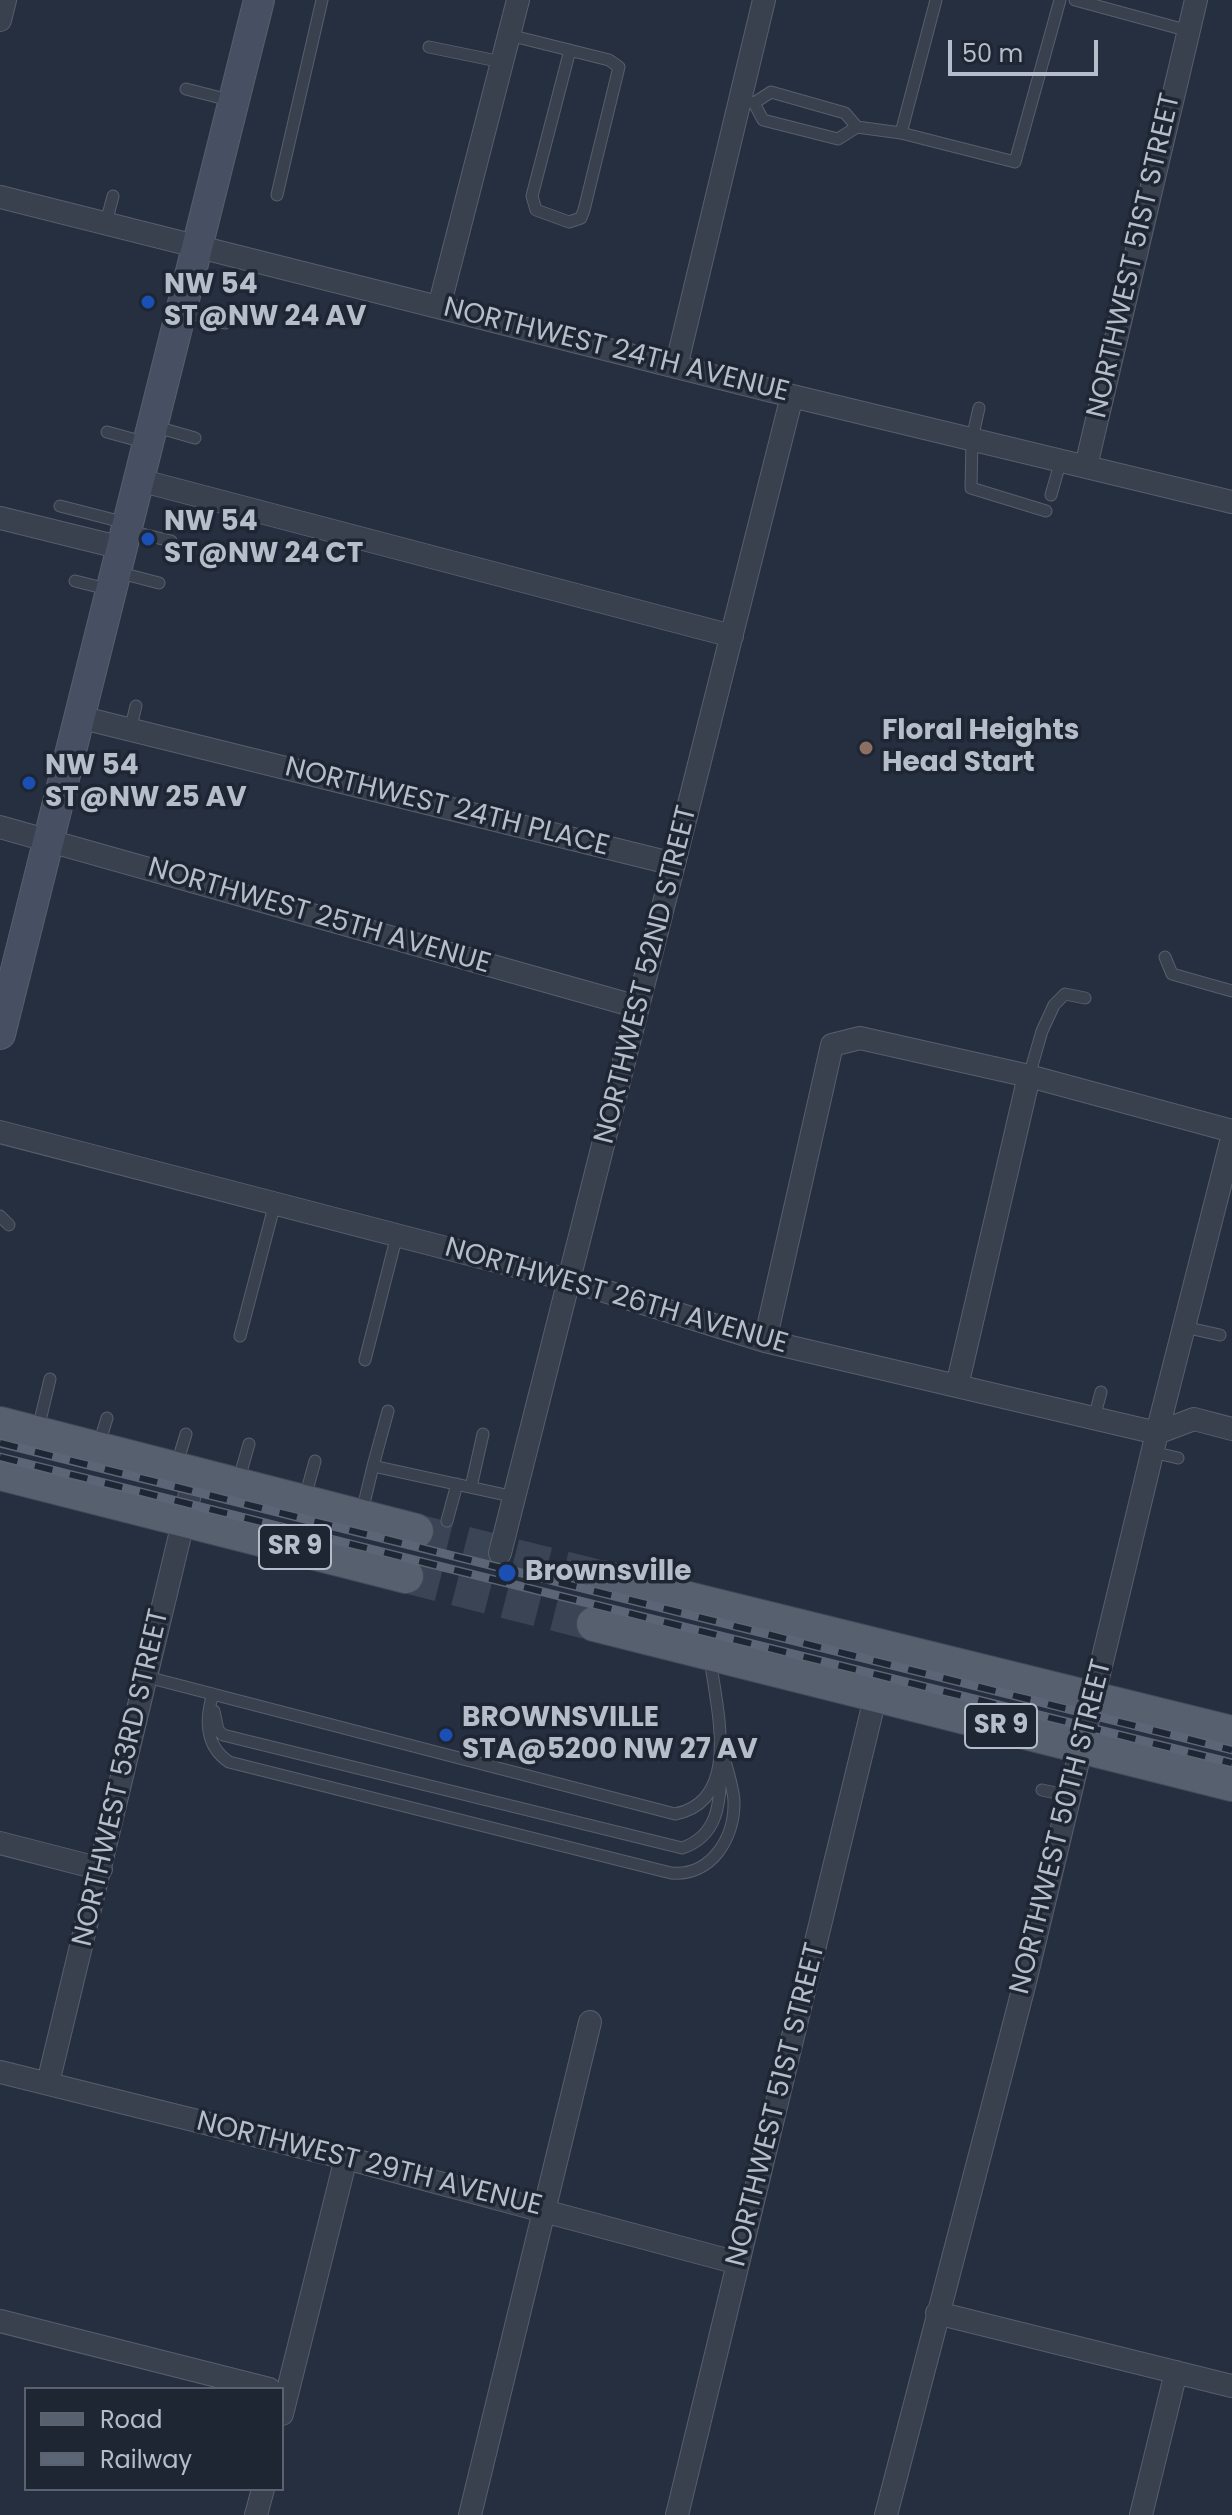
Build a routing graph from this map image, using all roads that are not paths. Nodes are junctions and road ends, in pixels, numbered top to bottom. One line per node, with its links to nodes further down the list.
1 (5, 0): 10 (street)
2 (259, 0): 17 (main road)
3 (322, 0): 21 (lane)
4 (518, 0): 12 (street)
5 (764, 0): 18 (street)
6 (936, 0): 20 (lane)
7 (1060, 0): 20 (lane)
8 (1075, 0): 11 (lane)
9 (1196, 0): 11 (street, NORTHWEST 51ST STREET)
10 (0, 20)
11 (1189, 31): 37 (street, NORTHWEST 51ST STREET)
12 (509, 35): 14 (lane); 15 (street)
13 (429, 47): 15 (lane)
14 (570, 50): 14 (lane)
15 (502, 62): 26 (street)
16 (186, 89): 17 (lane)
17 (234, 101): 25 (main road)
18 (747, 101): 19 (lane); 19 (lane); 29 (street)
19 (857, 127): 20 (lane)
20 (901, 133)
21 (277, 195)
22 (113, 196): 24 (lane)
23 (0, 197): 24 (street, NORTHWEST 24TH AVENUE)
24 (106, 223): 25 (street, NORTHWEST 24TH AVENUE)
25 (197, 246): 26 (street, NORTHWEST 24TH AVENUE); 27 (main road)
26 (439, 307): 29 (street, NORTHWEST 24TH AVENUE)
27 (181, 311): 28 (lane); 33 (main road)
28 (225, 323)
29 (676, 367): 30 (street, NORTHWEST 24TH AVENUE)
30 (792, 396): 35 (street, NORTHWEST 24TH AVENUE); 48 (street, NORTHWEST 52ND STREET)
31 (979, 408): 35 (lane)
32 (107, 432): 33 (lane)
33 (150, 435): 34 (lane); 38 (main road)
34 (195, 438)
35 (972, 439): 36 (street, NORTHWEST 24TH AVENUE); 42 (lane)
36 (1061, 460): 37 (street, NORTHWEST 24TH AVENUE); 39 (lane)
37 (1086, 466): 40 (street, NORTHWEST 24TH AVENUE)
38 (139, 480): 45 (main road); 48 (street)
39 (1051, 495)
40 (1232, 502)
41 (60, 506): 45 (lane)
42 (1046, 511)
43 (0, 518): 45 (street)
44 (171, 541): 45 (lane)
45 (121, 553): 46 (lane); 47 (lane); 50 (main road)
46 (75, 581)
47 (159, 583)
48 (732, 636): 54 (street, NORTHWEST 52ND STREET)
49 (136, 706): 51 (lane)
50 (79, 717): 51 (street, NORTHWEST 24TH PLACE); 53 (main road)
51 (130, 730): 54 (street, NORTHWEST 24TH PLACE)
52 (0, 827): 53 (street, NORTHWEST 25TH AVENUE)
53 (48, 841): 58 (street, NORTHWEST 25TH AVENUE); 59 (main road)
54 (674, 864): 58 (street, NORTHWEST 52ND STREET)
55 (1165, 957): 56 (lane)
56 (1232, 991)
57 (1085, 998): 60 (lane)
58 (638, 1007): 66 (street, NORTHWEST 52ND STREET)
59 (0, 1034)
60 (1029, 1076): 61 (street); 70 (street); 73 (street)
61 (1232, 1131)
62 (0, 1132): 64 (street, NORTHWEST 26TH AVENUE)
63 (1232, 1138): 67 (street, NORTHWEST 50TH STREET)
64 (275, 1203): 65 (street, NORTHWEST 26TH AVENUE); 69 (lane)
65 (397, 1235): 66 (street, NORTHWEST 26TH AVENUE); 71 (lane)
66 (569, 1280): 70 (street, NORTHWEST 26TH AVENUE); 92 (street, NORTHWEST 52ND STREET)
67 (1184, 1327): 68 (lane); 82 (street, NORTHWEST 50TH STREET)
68 (1220, 1335)
69 (240, 1336)
70 (765, 1341): 73 (street, NORTHWEST 26TH AVENUE)
71 (365, 1360)
72 (50, 1379): 79 (lane)
73 (957, 1386): 76 (street, NORTHWEST 26TH AVENUE)
74 (1101, 1392): 76 (lane)
75 (388, 1411): 86 (lane)
76 (1094, 1418): 82 (street, NORTHWEST 26TH AVENUE)
77 (0, 1424): 79 (main road, SR 9)
78 (1232, 1429): 82 (street)
79 (37, 1433): 87 (main road, SR 9)
80 (186, 1434): 87 (lane)
81 (483, 1434): 91 (lane)
82 (1155, 1443): 84 (lane); 106 (street, NORTHWEST 50TH STREET)
83 (249, 1444): 89 (lane)
84 (1178, 1458)
85 (315, 1461): 93 (lane)
86 (373, 1466): 90 (lane); 94 (lane)
87 (186, 1470): 89 (main road, SR 9); 95 (street, NORTHWEST 53RD STREET)
88 (0, 1473): 95 (main road, SR 9)
89 (238, 1484): 93 (main road, SR 9)
90 (457, 1484): 91 (lane); 96 (lane)
91 (471, 1487): 92 (lane)
92 (515, 1497): 97 (street, NORTHWEST 52ND STREET)
93 (304, 1501): 94 (main road, SR 9)
94 (361, 1517): 96 (main road, SR 9)
95 (184, 1519): 98 (main road, SR 9); 103 (street, NORTHWEST 53RD STREET)
96 (431, 1526)
97 (500, 1553)
98 (406, 1576)
99 (603, 1578): 100 (main road, SR 9)
100 (749, 1614): 102 (main road); 106 (main road, SR 9)
101 (594, 1624): 102 (main road, SR 9)
102 (710, 1653): 105 (main road, SR 9); 109 (lane)
103 (147, 1677): 104 (lane); 114 (street, NORTHWEST 53RD STREET)
104 (213, 1694): 109 (lane); 109 (lane); 109 (lane)
105 (876, 1694): 108 (main road, SR 9); 120 (street, NORTHWEST 51ST STREET)
106 (1093, 1698): 107 (main road, SR 9); 108 (street, NORTHWEST 50TH STREET)
107 (1232, 1733)
108 (1082, 1746): 110 (main road, SR 9); 112 (street, NORTHWEST 50TH STREET)
109 (722, 1750)
110 (1232, 1784)
111 (1042, 1790): 112 (lane)
112 (1070, 1796): 121 (street, NORTHWEST 50TH STREET)
113 (0, 1843): 114 (street)
114 (101, 1869): 117 (street, NORTHWEST 53RD STREET)
115 (590, 2022): 119 (street)
116 (0, 2072): 117 (street, NORTHWEST 29TH AVENUE)
117 (48, 2083): 118 (street, NORTHWEST 29TH AVENUE)
118 (346, 2158): 119 (street, NORTHWEST 29TH AVENUE); 126 (street)
119 (546, 2210): 120 (street, NORTHWEST 29TH AVENUE); 129 (street)
120 (738, 2263): 130 (street, NORTHWEST 51ST STREET)
121 (937, 2313): 123 (street); 131 (street, NORTHWEST 50TH STREET)
122 (0, 2321): 125 (street)
123 (1176, 2372): 124 (street); 132 (street)
124 (1232, 2386)
125 (243, 2387)
126 (283, 2387)
127 (262, 2491): 128 (street)
128 (256, 2515)
129 (470, 2515)
130 (677, 2515)
131 (886, 2515)
132 (1141, 2515)

